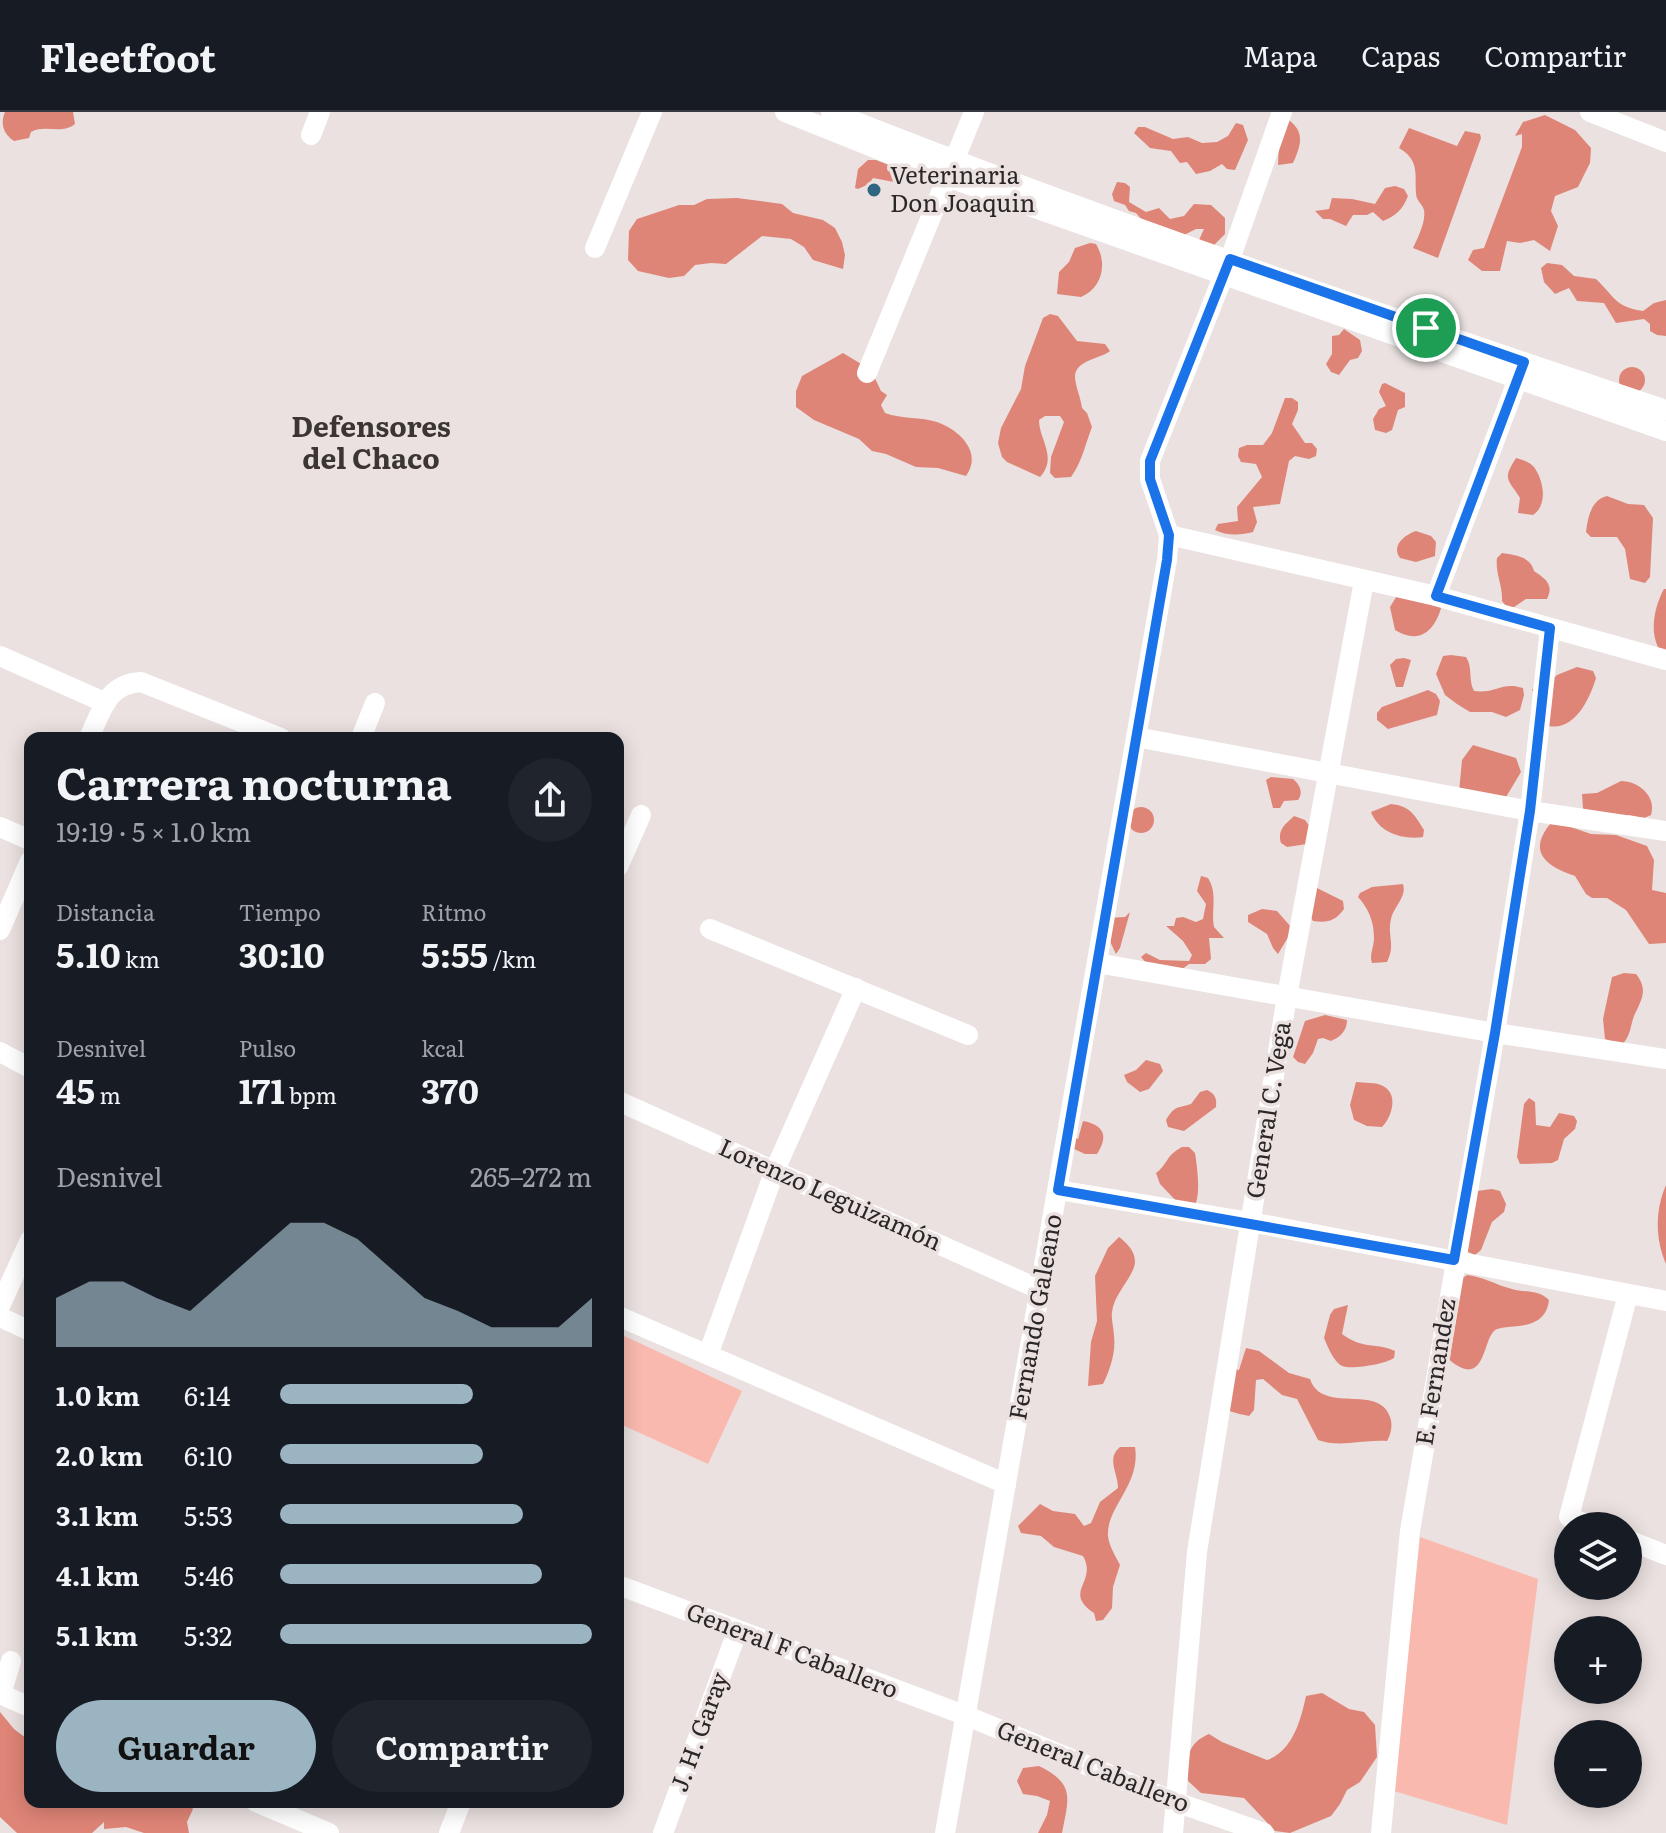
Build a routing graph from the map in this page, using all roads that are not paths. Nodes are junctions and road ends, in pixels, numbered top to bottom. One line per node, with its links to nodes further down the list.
1 (320, 112): 8 (street)
2 (652, 112): 11 (street)
3 (785, 112): 10 (street)
4 (831, 112): 10 (street)
5 (974, 112): 10 (street)
6 (1282, 112): 12 (street, Fernando Galeano)
7 (1593, 113): 9 (street)
8 (311, 135)
9 (1666, 142)
10 (950, 168): 12 (street); 14 (street)
11 (595, 248)
12 (1227, 267): 13 (street); 17 (street, Fernando Galeano)
13 (1521, 370): 15 (street); 16 (street); 19 (street)
14 (867, 373)
15 (1666, 410)
16 (1666, 431)
17 (1169, 535): 18 (street); 28 (street, Fernando Galeano)
18 (1364, 581): 19 (street); 29 (street, General C. Vega)
19 (1436, 596): 20 (street)
20 (1550, 628): 22 (street); 30 (street, E. Fernandez)
21 (0, 656): 23 (street)
22 (1666, 660)
23 (106, 703): 25 (street); 26 (street)
24 (375, 703): 27 (street)
25 (92, 732)
26 (266, 732)
27 (363, 732)
28 (1136, 737): 29 (street); 39 (street, Fernando Galeano)
29 (1328, 773): 30 (street); 41 (street, General C. Vega)
30 (1530, 811): 33 (street); 42 (street, E. Fernandez)
31 (641, 815): 35 (street)
32 (0, 827): 34 (street)
33 (1666, 831)
34 (24, 837)
35 (624, 853)
36 (24, 875): 38 (street)
37 (710, 929): 40 (street)
38 (0, 930)
39 (1097, 963): 41 (street); 49 (street, Fernando Galeano)
40 (856, 988): 43 (street); 48 (street)
41 (1287, 996): 42 (street); 50 (street, General C. Vega)
42 (1495, 1033): 45 (street); 52 (street, E. Fernandez)
43 (968, 1035)
44 (0, 1052): 46 (street)
45 (1666, 1059)
46 (24, 1065)
47 (624, 1104): 48 (street, Lorenzo Leguizamón)
48 (775, 1170): 53 (street, Lorenzo Leguizamón); 60 (street)
49 (1058, 1190): 50 (street); 53 (street, Fernando Galeano)
50 (1250, 1222): 52 (street); 71 (street, General C. Vega)
51 (24, 1253): 56 (street)
52 (1454, 1260): 54 (street); 80 (street, E. Fernandez)
53 (1041, 1290): 61 (street, Fernando Galeano)
54 (1628, 1294): 55 (street); 62 (street)
55 (1666, 1301)
56 (0, 1306)
57 (0, 1317): 59 (street)
58 (624, 1319): 60 (street)
59 (24, 1328)
60 (708, 1355): 61 (street)
61 (1006, 1484): 70 (street, Fernando Galeano)
62 (1570, 1512)
63 (1642, 1546): 64 (street)
64 (1666, 1555)
65 (624, 1587): 66 (street, General F Caballero)
66 (737, 1632): 70 (street, General F Caballero); 76 (street, J. H. Garay)
67 (11, 1661): 68 (street)
68 (0, 1694): 69 (street)
69 (24, 1704)
70 (967, 1716): 71 (street, General Caballero); 77 (street, Fernando Galeano)
71 (1176, 1802): 78 (street, General C. Vega); 79 (street, General Caballero)
72 (270, 1808): 74 (street)
73 (459, 1808): 75 (street)
74 (329, 1833)
75 (449, 1833)
76 (663, 1833)
77 (945, 1833)
78 (1173, 1833)
79 (1264, 1833)
80 (1381, 1833)

